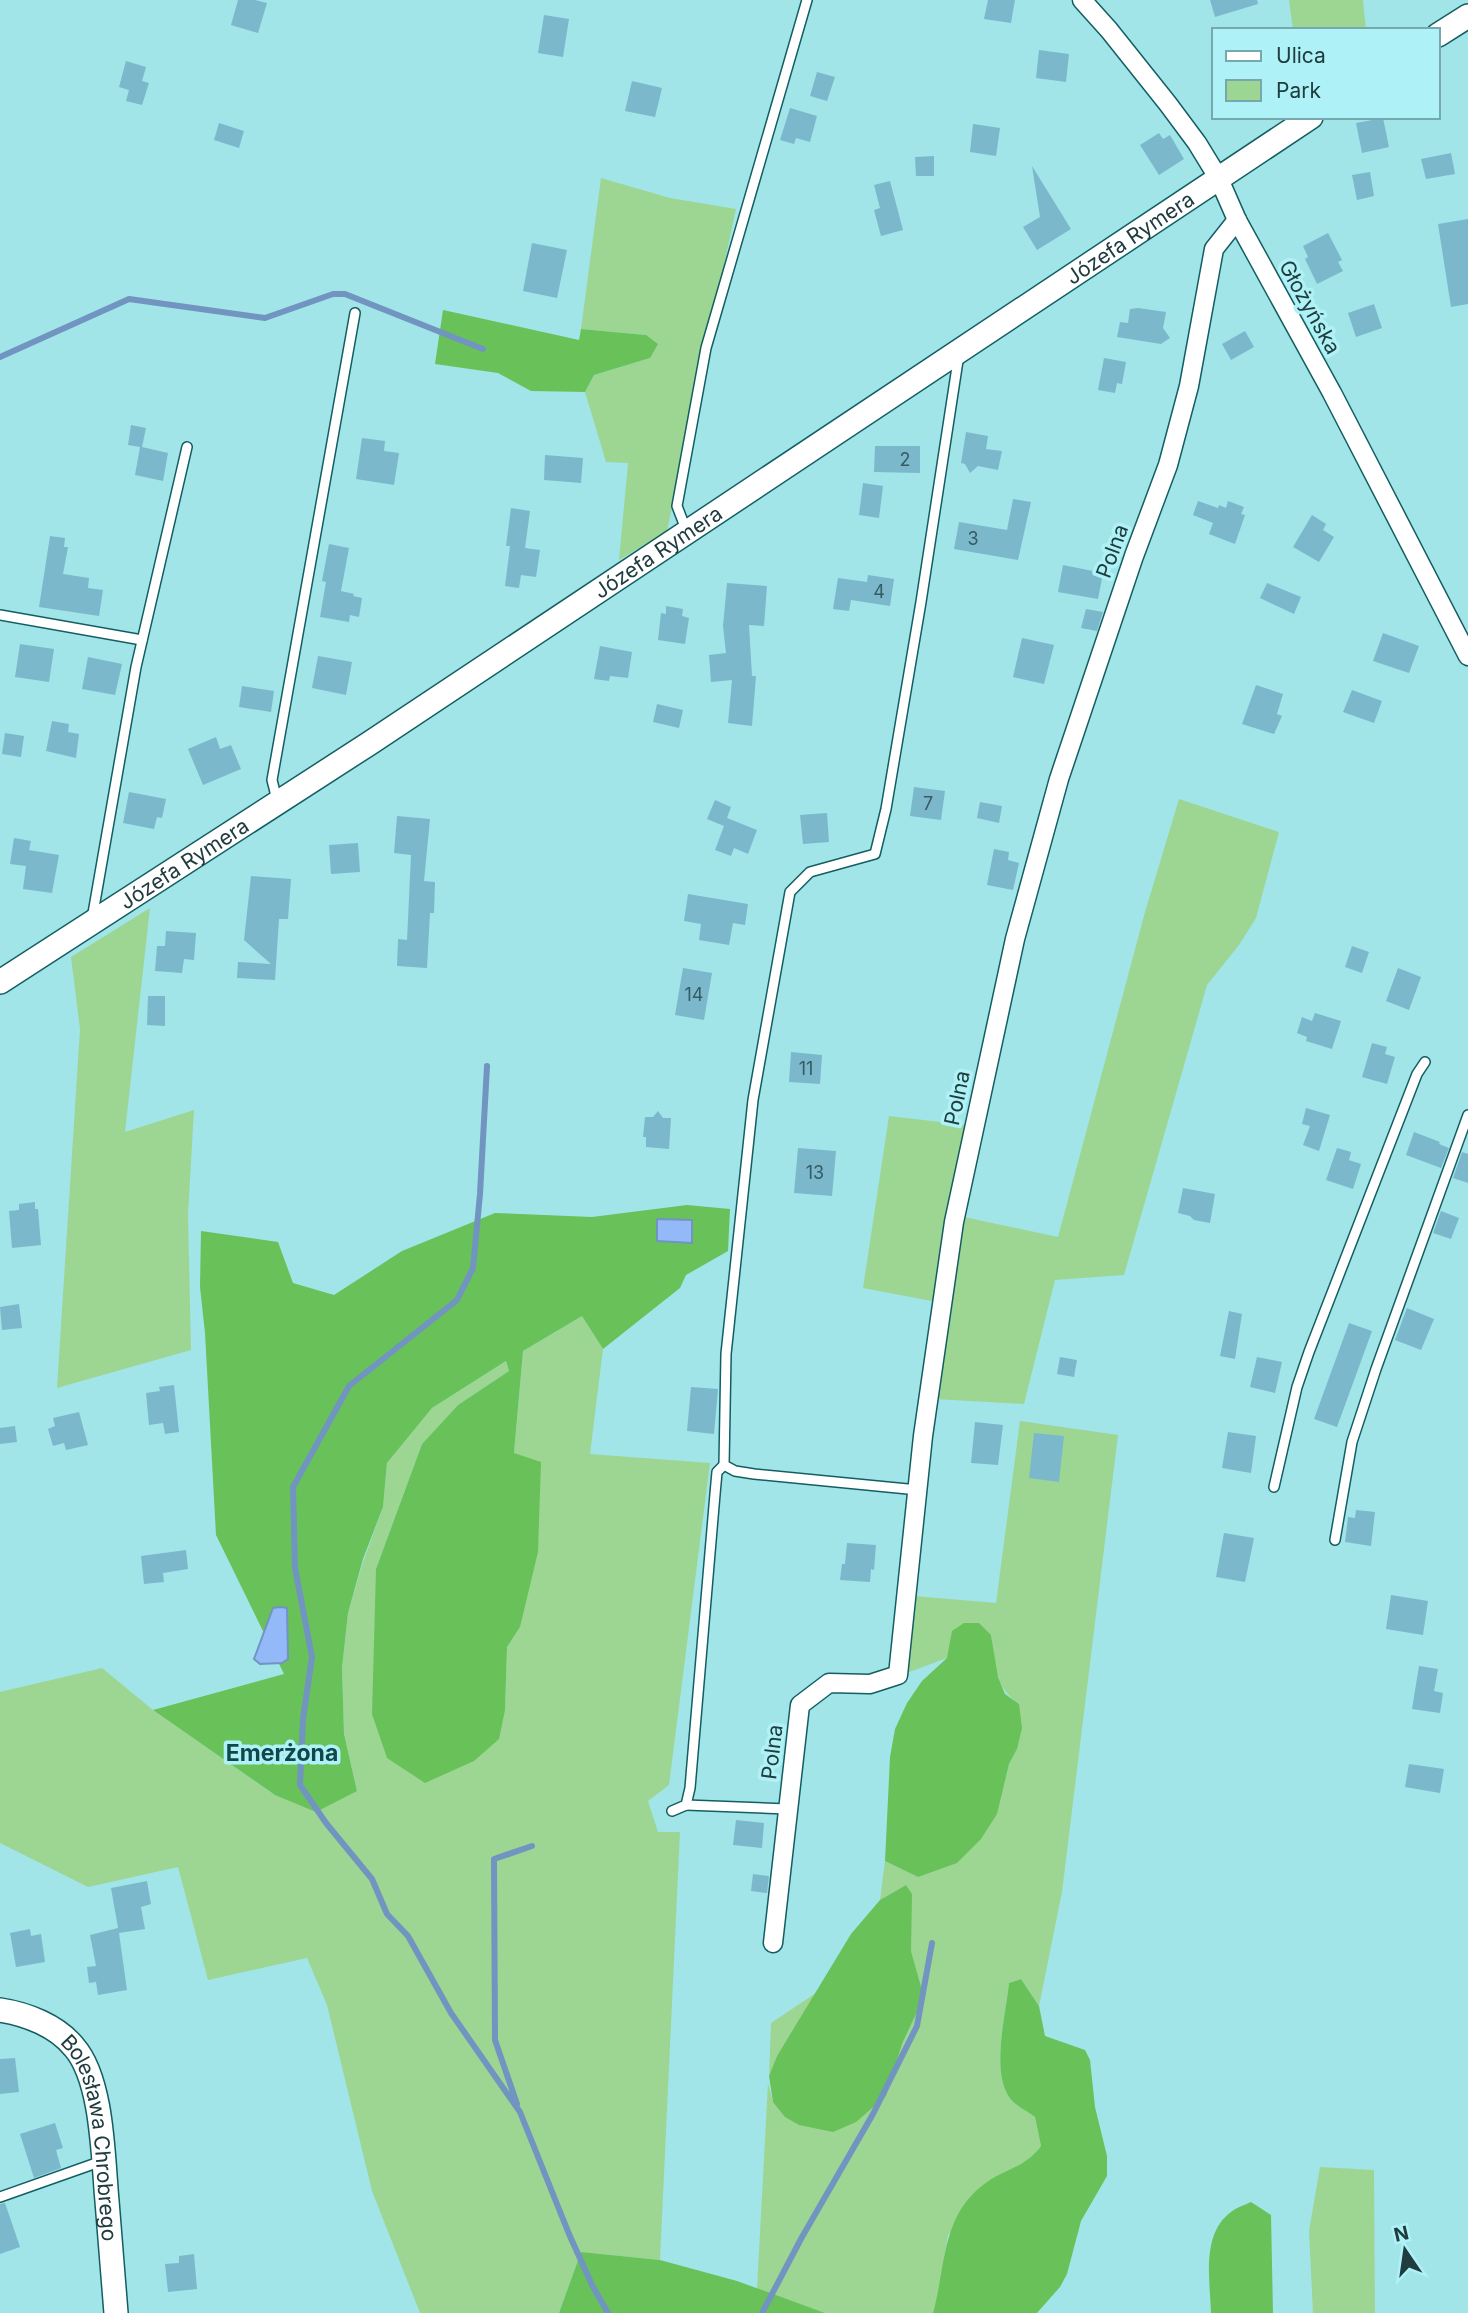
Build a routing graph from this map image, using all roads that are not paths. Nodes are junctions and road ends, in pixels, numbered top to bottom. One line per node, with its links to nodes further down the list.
1 (807, 0): 11 (lane)
2 (1082, 0): 6 (street, Głożyńska)
3 (1468, 16): 4 (street)
4 (1440, 34)
5 (1308, 119): 6 (street, Józefa Rymera)
6 (1219, 178): 7 (street, Głożyńska); 9 (street, Józefa Rymera)
7 (1237, 220): 14 (street, Głożyńska); 22 (street, Polna)
8 (355, 313): 15 (lane)
9 (959, 352): 11 (street, Józefa Rymera); 20 (lane)
10 (187, 447): 13 (lane)
11 (687, 533): 15 (street, Józefa Rymera)
12 (0, 615): 13 (lane)
13 (142, 640): 16 (lane)
14 (1468, 656)
15 (277, 802): 16 (street, Józefa Rymera)
16 (92, 921): 17 (street, Józefa Rymera)
17 (0, 982)
18 (1426, 1062): 21 (lane)
19 (1468, 1115): 23 (lane)
20 (724, 1465): 22 (lane); 24 (lane)
21 (1274, 1487)
22 (918, 1490): 25 (street, Polna)
23 (1335, 1540)
24 (686, 1805): 25 (lane); 26 (lane)
25 (787, 1809): 27 (street, Polna)
26 (673, 1811)
27 (774, 1944)
28 (0, 2010): 29 (street, Bolesława Chrobrego)
29 (103, 2160): 30 (lane); 31 (street, Bolesława Chrobrego)
30 (0, 2197)
31 (116, 2313)

